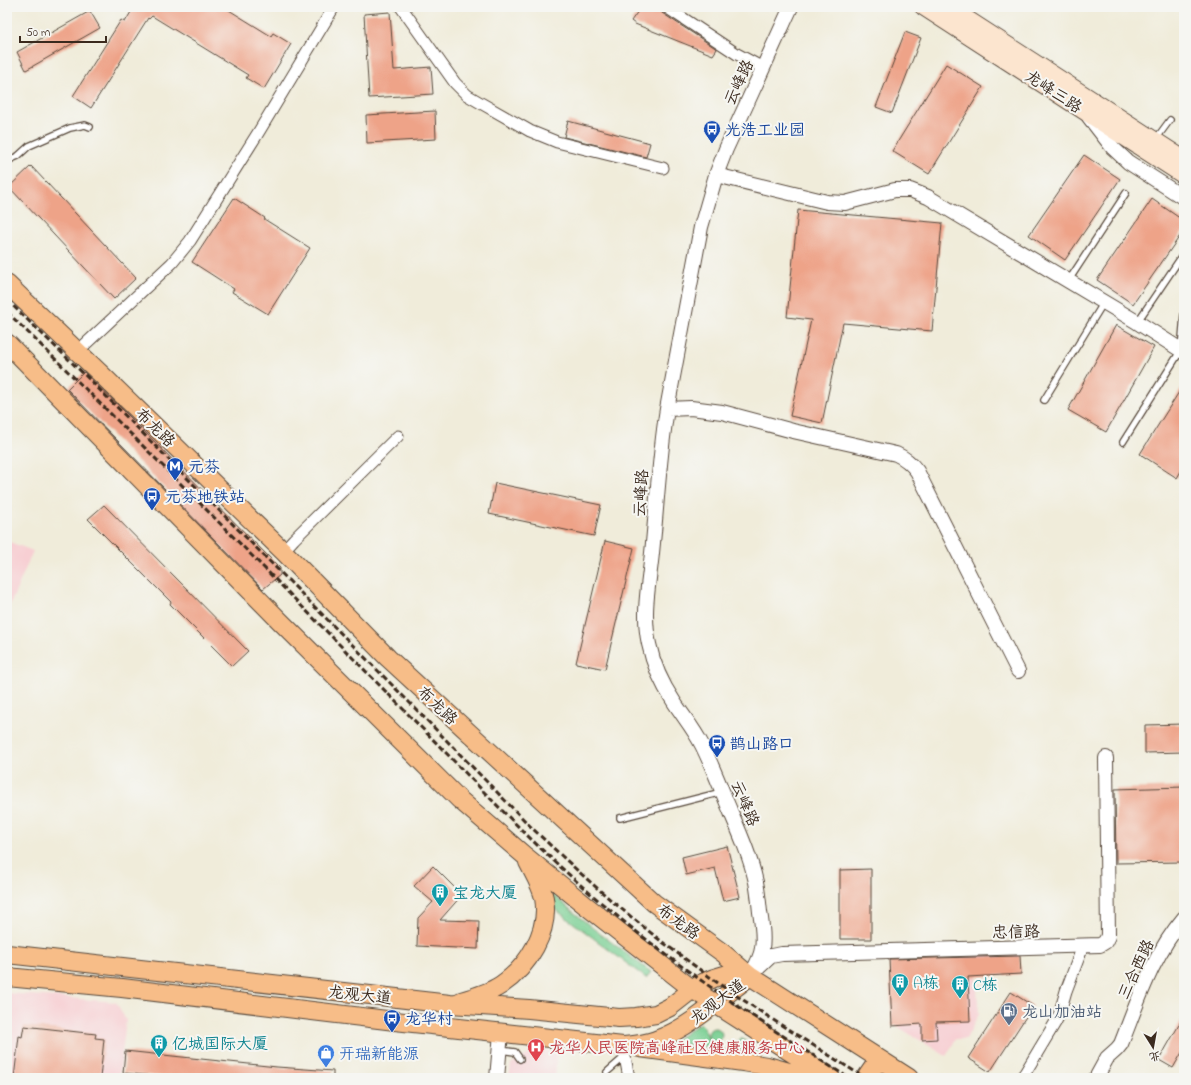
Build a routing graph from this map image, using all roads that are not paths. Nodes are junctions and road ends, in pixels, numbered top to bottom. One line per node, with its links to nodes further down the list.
1 (334, 7): 27 (street)
2 (401, 7): 15 (street)
3 (666, 7): 8 (street)
4 (790, 7): 8 (street, 云峰路)
5 (923, 7): 7 (main road, 龙峰三路)
6 (949, 7): 7 (main road, 龙峰三路)
7 (959, 22): 9 (main road, 龙峰三路); 12 (main road, 龙峰三路)
8 (763, 68): 16 (street, 云峰路)
9 (1084, 110): 17 (main road, 龙峰三路); 19 (street)
10 (1170, 120): 12 (lane)
11 (90, 127): 14 (lane)
12 (1156, 140): 13 (main road, 龙峰三路)
13 (1184, 159)
14 (7, 161)
15 (663, 168)
16 (716, 175): 21 (street); 30 (street, 云峰路)
17 (1184, 176)
18 (1126, 193): 21 (lane)
19 (1184, 198)
20 (1184, 253): 25 (lane)
21 (1069, 281): 23 (street)
22 (7, 284): 27 (main road, 布龙路)
23 (1104, 302): 25 (street); 29 (lane)
24 (1184, 314): 28 (lane)
25 (1137, 322): 28 (street)
26 (7, 343): 38 (main road)
27 (78, 351): 33 (main road, 布龙路)
28 (1182, 351): 32 (lane)
29 (1044, 400)
30 (667, 409): 34 (street); 36 (street, 云峰路)
31 (398, 436): 33 (street)
32 (1123, 442)
33 (283, 551): 42 (main road, 布龙路)
34 (1018, 671)
35 (1106, 758): 40 (street, 忠信路)
36 (723, 792): 37 (lane); 42 (street, 云峰路)
37 (620, 818)
38 (525, 856): 44 (main road); 46 (main road)
39 (1184, 918): 60 (street, 三合西路)
40 (1083, 946): 42 (street, 忠信路); 59 (street)
41 (7, 954): 46 (main road, 龙观大道)
42 (750, 976): 44 (main road, 龙观大道); 45 (main road, 龙观大道); 51 (main road, 布龙路)
43 (7, 977): 47 (main road, 龙观大道)
44 (692, 989): 45 (main road); 46 (main road, 龙观大道)
45 (714, 1003): 49 (main road, 龙观大道); 56 (main road)
46 (450, 1004)
47 (501, 1033): 48 (street); 49 (main road, 龙观大道)
48 (500, 1050): 50 (lane); 53 (street)
49 (624, 1052): 52 (lane); 54 (street); 55 (main road)
50 (520, 1059)
51 (879, 1059): 57 (main road); 58 (main road, 布龙路)
52 (607, 1072)
53 (497, 1078)
54 (629, 1078)
55 (810, 1078)
56 (831, 1078)
57 (866, 1078)
58 (909, 1078)
59 (1021, 1078)
60 (1096, 1078)

